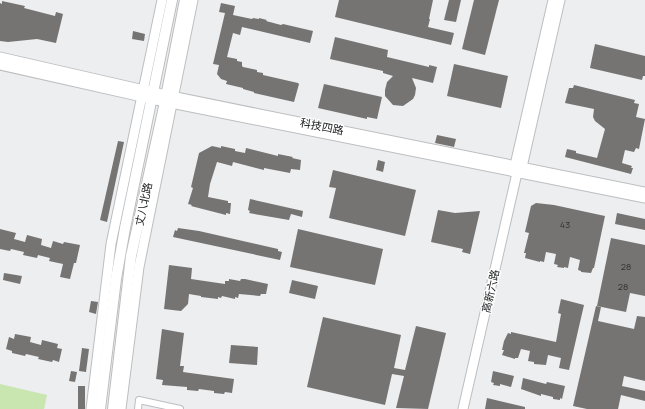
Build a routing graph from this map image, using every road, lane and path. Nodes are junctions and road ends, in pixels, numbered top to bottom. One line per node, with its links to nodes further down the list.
1 (162, 0): 9 (street)
2 (172, 0): 9 (main road, 丈八北路)
3 (185, 0): 10 (main road, 丈八北路)
4 (194, 0): 10 (street)
5 (553, 0): 11 (street, 高新六路)
6 (560, 0): 11 (street, 高新六路)
7 (0, 56): 9 (street, 科技四路)
8 (0, 65): 9 (street, 科技四路)
9 (147, 94): 10 (street, 科技四路); 14 (street); 15 (main road, 丈八北路)
10 (169, 99): 11 (street, 科技四路); 16 (main road, 丈八北路); 17 (street)
11 (518, 168): 12 (street, 科技四路); 13 (street, 科技四路); 20 (street, 高新六路)
12 (645, 192)
13 (645, 198)
14 (91, 409)
15 (100, 409)
16 (113, 409)
17 (121, 409)
18 (138, 409): 19 (street)
19 (180, 409)
20 (463, 409)

